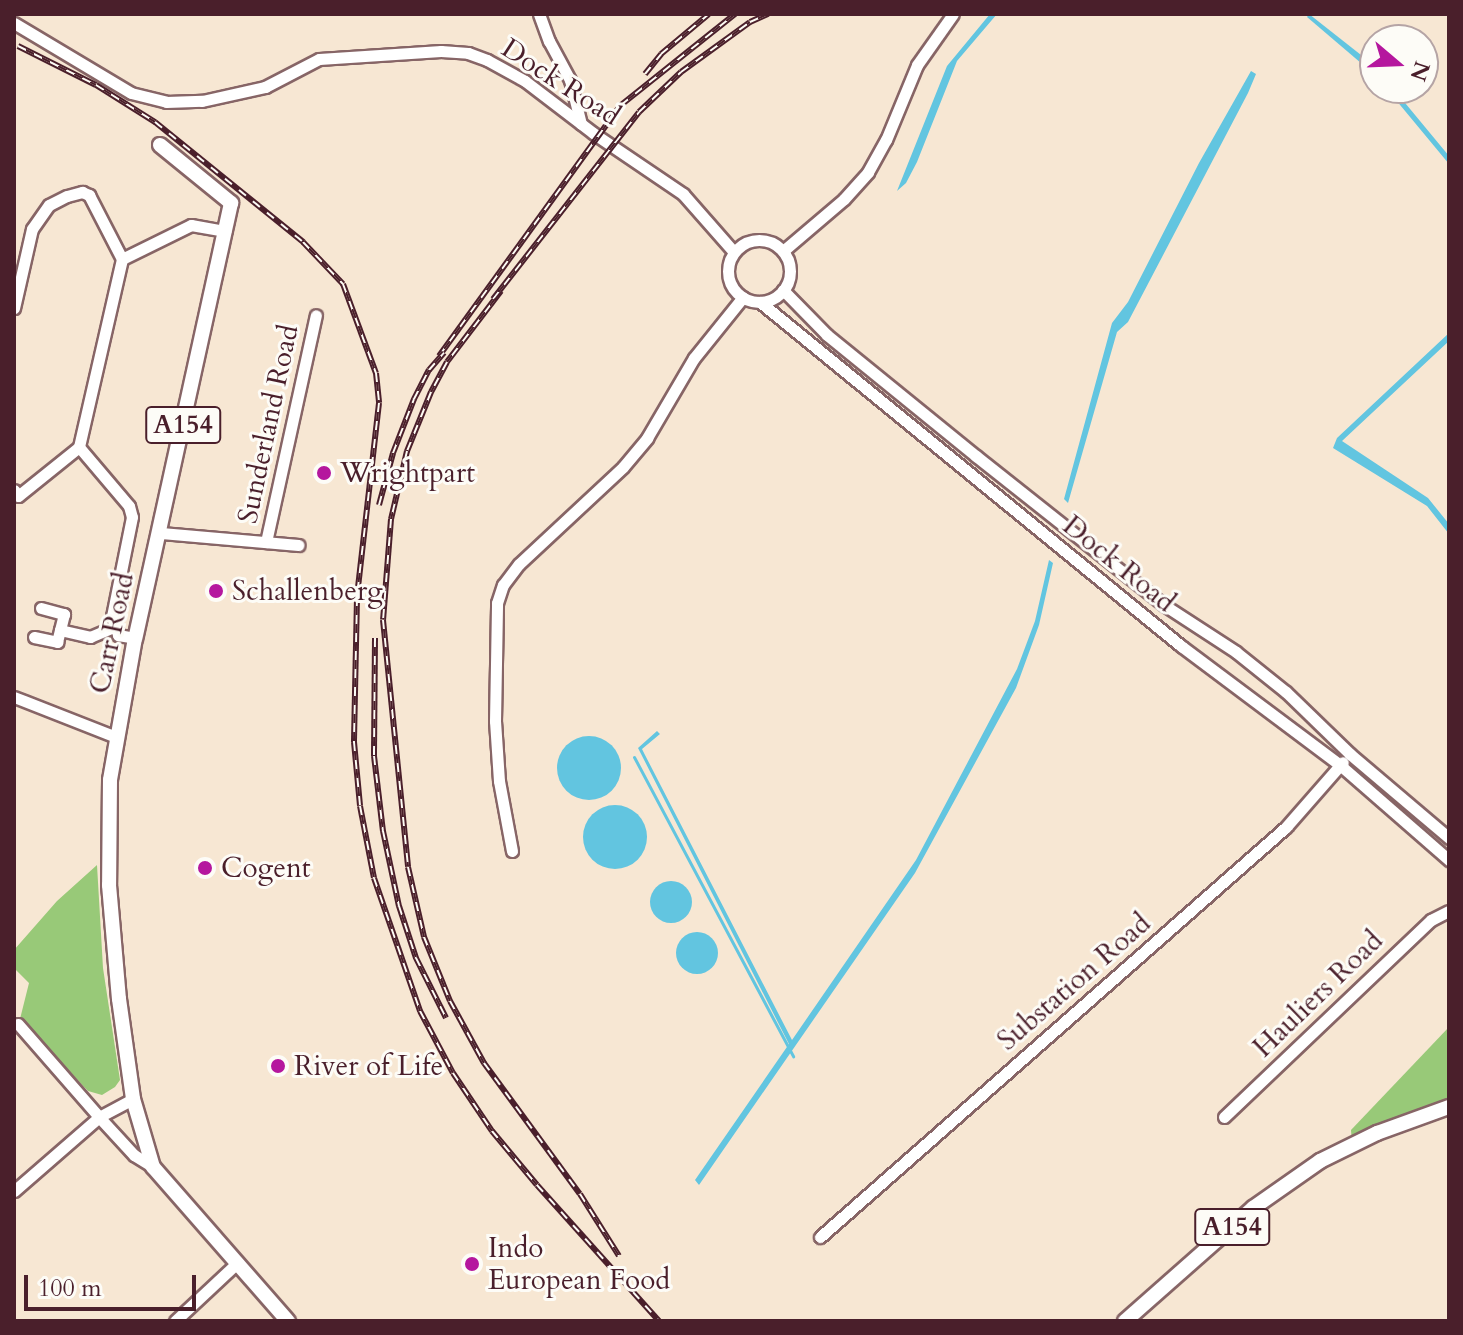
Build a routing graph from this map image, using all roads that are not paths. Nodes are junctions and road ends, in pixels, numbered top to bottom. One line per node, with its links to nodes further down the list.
1 (539, 14): 4 (street)
2 (953, 14): 7 (street)
3 (14, 23): 4 (street, Dock Road)
4 (581, 124): 8 (street, Dock Road)
5 (160, 145): 6 (main road, Carr Road / A154)
6 (225, 231): 9 (street); 17 (main road, Carr Road / A154)
7 (783, 251): 8 (street); 10 (street)
8 (734, 252): 11 (street)
9 (122, 259): 13 (street); 15 (street)
10 (783, 290): 12 (street); 27 (street, Dock Road)
11 (743, 297): 12 (street); 30 (street)
12 (760, 302): 28 (street, Dock Road)
13 (14, 308)
14 (316, 315): 18 (street, Sunderland Road)
15 (79, 447): 16 (street); 21 (street)
16 (15, 495)
17 (161, 533): 18 (street); 24 (main road, Carr Road / A154)
18 (266, 542): 19 (street)
19 (298, 545)
20 (41, 608): 22 (street)
21 (113, 627): 22 (street); 24 (street)
22 (60, 630): 23 (street)
23 (34, 637)
24 (135, 638): 26 (main road, Carr Road / A154)
25 (14, 697): 26 (street)
26 (116, 737): 34 (main road, Carr Road / A154)
27 (1350, 754): 28 (street, Substation Road); 29 (street, Dock Road)
28 (1340, 765): 31 (street, Dock Road); 40 (street, Substation Road)
29 (1449, 838)
30 (512, 851)
31 (1449, 860)
32 (1449, 911): 37 (street, Hauliers Road)
33 (18, 1024): 36 (street)
34 (133, 1099): 36 (street); 38 (main road, Carr Road / A154)
35 (1449, 1107): 44 (main road, A154)
36 (99, 1117): 38 (street); 39 (street)
37 (1224, 1117)
38 (153, 1167): 41 (main road, A154)
39 (14, 1191)
40 (820, 1237)
41 (238, 1262): 42 (street); 43 (main road, A154)
42 (175, 1321)
43 (288, 1321)
44 (1125, 1321)

